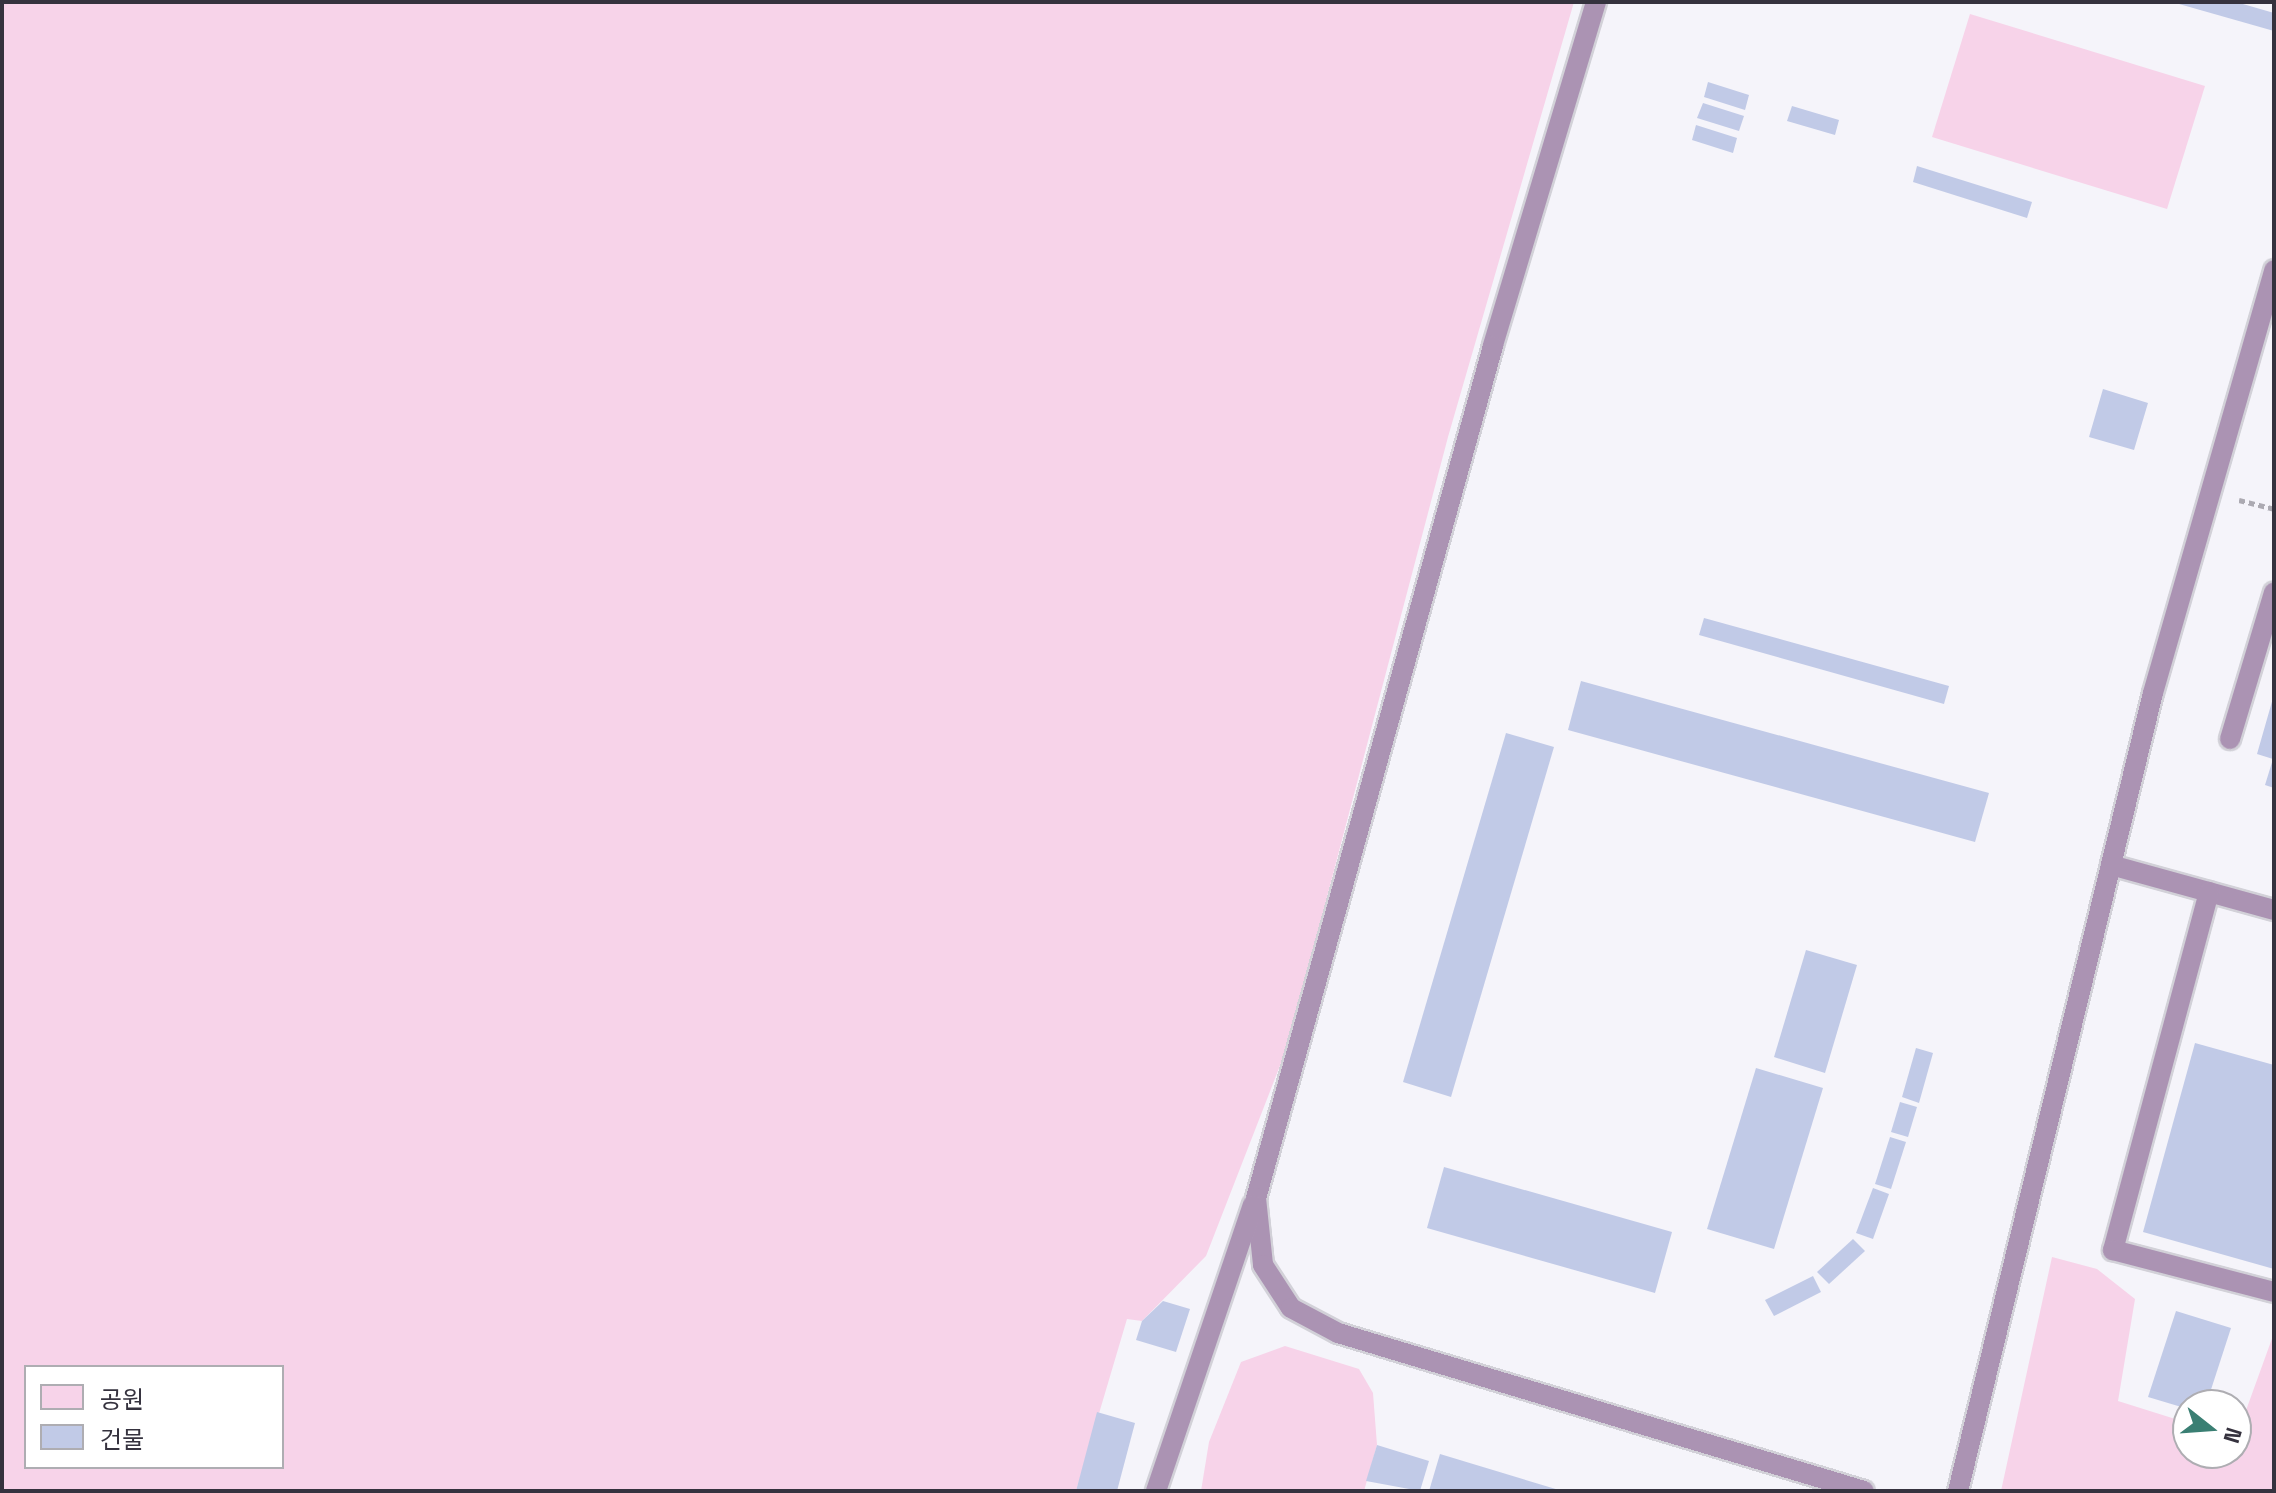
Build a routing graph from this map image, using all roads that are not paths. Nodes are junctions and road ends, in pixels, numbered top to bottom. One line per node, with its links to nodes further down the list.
1 (1596, 2): 8 (lane)
2 (2274, 270): 5 (lane)
3 (2274, 592): 4 (lane)
4 (2230, 739)
5 (2111, 865): 6 (lane); 12 (lane)
6 (2209, 892): 7 (lane); 9 (lane)
7 (2274, 910)
8 (1256, 1198): 10 (lane); 11 (lane)
9 (2274, 1292)
10 (1156, 1491)
11 (1864, 1491)
12 (1958, 1491)

